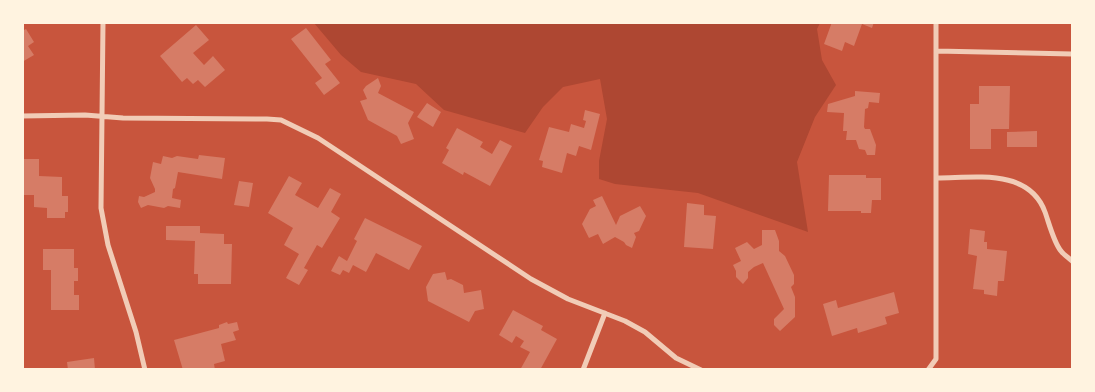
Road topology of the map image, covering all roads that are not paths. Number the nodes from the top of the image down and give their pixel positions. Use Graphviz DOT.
graph roads {
  1 [pos="103,22"];
  2 [pos="936,22"];
  3 [pos="936,51"];
  4 [pos="1072,54"];
  5 [pos="22,116"];
  6 [pos="102,117"];
  7 [pos="937,178"];
  8 [pos="1072,262"];
  9 [pos="605,313"];
  10 [pos="145,370"];
  11 [pos="583,370"];
  12 [pos="701,370"];
  13 [pos="928,370"];
  1 -- 6 [label="street"];
  2 -- 3 [label="street"];
  3 -- 4 [label="street"];
  3 -- 7 [label="street"];
  5 -- 6 [label="street"];
  6 -- 9 [label="street"];
  6 -- 10 [label="street"];
  7 -- 8 [label="street"];
  7 -- 13 [label="street"];
  9 -- 11 [label="street"];
  9 -- 12 [label="street"];
}
